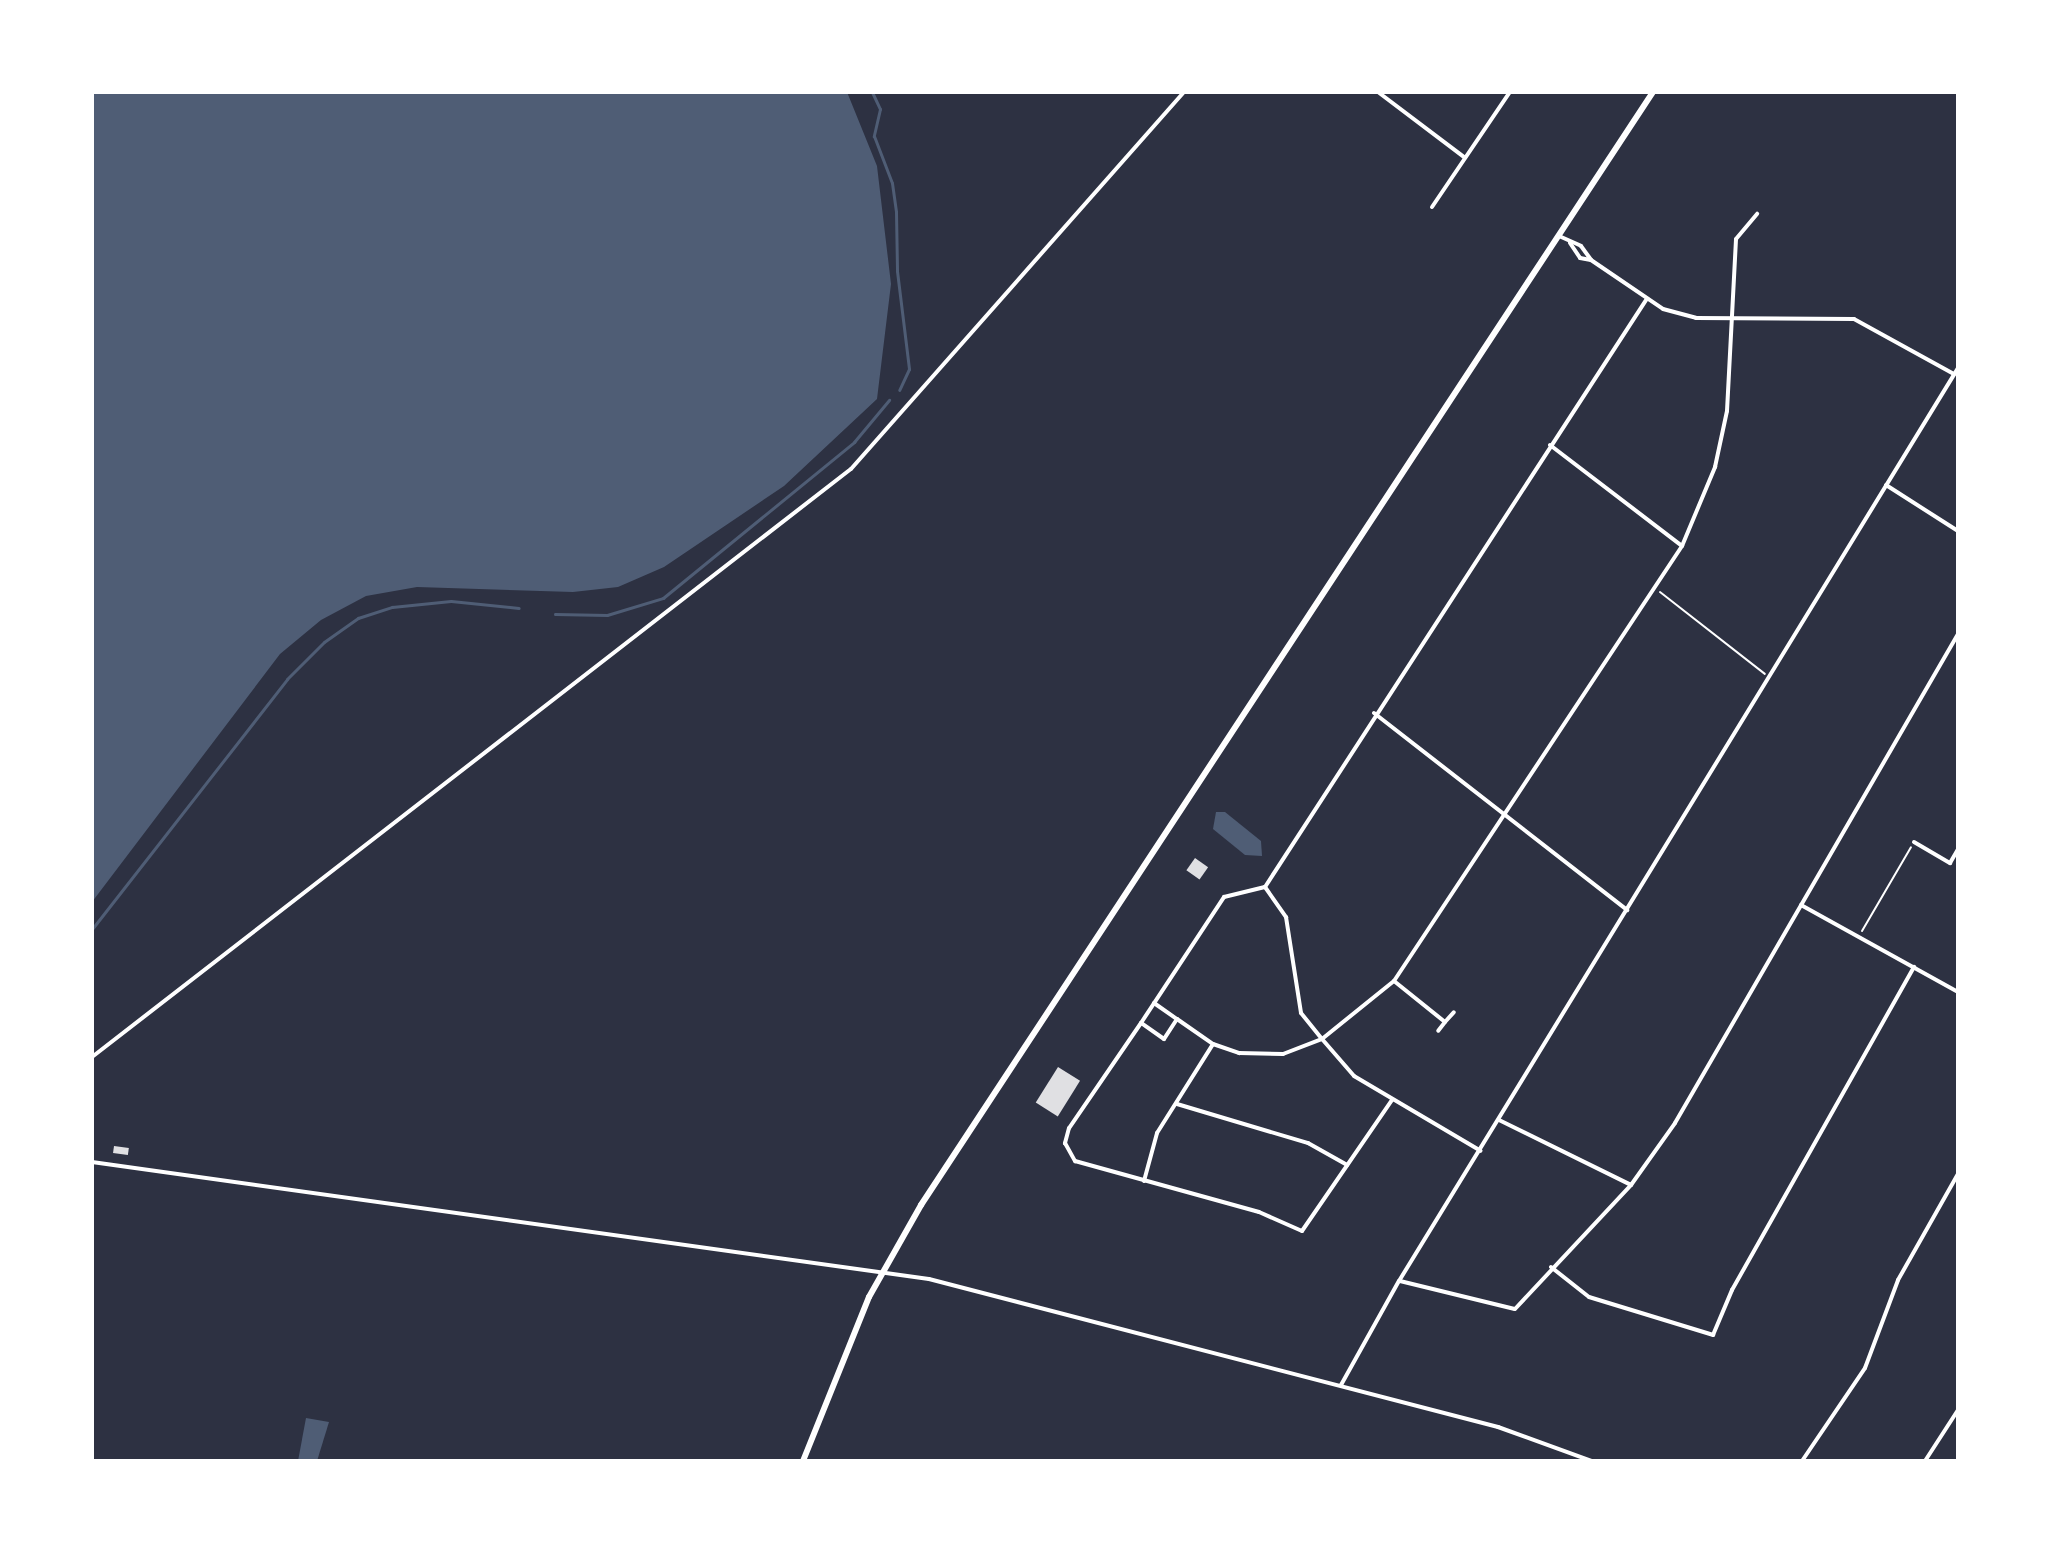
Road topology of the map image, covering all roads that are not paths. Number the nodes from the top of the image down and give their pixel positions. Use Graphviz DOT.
graph roads {
  1 [pos="1184,92"];
  2 [pos="1378,92"];
  3 [pos="1510,92"];
  4 [pos="1653,92"];
  5 [pos="1464,157"];
  6 [pos="1432,207"];
  7 [pos="1757,214"];
  8 [pos="1559,236"];
  9 [pos="1570,243"];
  10 [pos="1591,260"];
  11 [pos="1646,300"];
  12 [pos="1731,319"];
  13 [pos="1958,368"];
  14 [pos="1954,374"];
  15 [pos="1550,445"];
  16 [pos="1886,485"];
  17 [pos="1958,531"];
  18 [pos="1682,546"];
  19 [pos="1958,634"];
  20 [pos="1374,713"];
  21 [pos="1502,815"];
  22 [pos="1914,842"];
  23 [pos="1958,849"];
  24 [pos="1265,887"];
  25 [pos="1801,905"];
  26 [pos="1627,910"];
  27 [pos="1914,967"];
  28 [pos="1394,981"];
  29 [pos="1958,992"];
  30 [pos="1154,1003"];
  31 [pos="1454,1012"];
  32 [pos="1177,1019"];
  33 [pos="1445,1022"];
  34 [pos="1141,1023"];
  35 [pos="1438,1031"];
  36 [pos="1322,1039"];
  37 [pos="1213,1044"];
  38 [pos="92,1057"];
  39 [pos="1393,1099"];
  40 [pos="1177,1104"];
  41 [pos="1499,1120"];
  42 [pos="1481,1151"];
  43 [pos="92,1162"];
  44 [pos="1348,1165"];
  45 [pos="1958,1174"];
  46 [pos="1144,1181"];
  47 [pos="1631,1185"];
  48 [pos="1551,1267"];
  49 [pos="882,1271"];
  50 [pos="1399,1281"];
  51 [pos="1340,1385"];
  52 [pos="1958,1410"];
  53 [pos="803,1461"];
  54 [pos="1592,1461"];
  55 [pos="1802,1461"];
  56 [pos="1925,1461"];
  1 -- 38 [label="street"];
  2 -- 5 [label="street"];
  3 -- 5 [label="street"];
  4 -- 8 [label="main road"];
  5 -- 6 [label="street"];
  7 -- 12 [label="street"];
  8 -- 9 [label="street"];
  8 -- 49 [label="main road"];
  9 -- 10 [label="street"];
  9 -- 10 [label="street"];
  10 -- 11 [label="street"];
  11 -- 12 [label="street"];
  11 -- 15 [label="street"];
  12 -- 14 [label="street"];
  12 -- 18 [label="street"];
  13 -- 14 [label="street"];
  14 -- 16 [label="street"];
  15 -- 18 [label="street"];
  15 -- 20 [label="street"];
  16 -- 17 [label="street"];
  16 -- 26 [label="street"];
  18 -- 21 [label="street"];
  19 -- 25 [label="street"];
  20 -- 21 [label="street"];
  20 -- 24 [label="street"];
  21 -- 26 [label="street"];
  21 -- 28 [label="street"];
  22 -- 23 [label="street"];
  24 -- 30 [label="street"];
  24 -- 36 [label="street"];
  25 -- 27 [label="street"];
  25 -- 47 [label="street"];
  26 -- 41 [label="street"];
  27 -- 29 [label="street"];
  27 -- 48 [label="street"];
  28 -- 33 [label="street"];
  28 -- 36 [label="street"];
  30 -- 32 [label="street"];
  30 -- 34 [label="street"];
  31 -- 33 [label="street"];
  32 -- 34 [label="street"];
  32 -- 37 [label="street"];
  33 -- 35 [label="street"];
  34 -- 46 [label="street"];
  36 -- 37 [label="street"];
  36 -- 39 [label="street"];
  37 -- 40 [label="street"];
  39 -- 42 [label="street"];
  39 -- 44 [label="street"];
  40 -- 44 [label="street"];
  40 -- 46 [label="street"];
  41 -- 42 [label="street"];
  41 -- 47 [label="street"];
  42 -- 50 [label="street"];
  43 -- 49 [label="street"];
  44 -- 46 [label="street"];
  45 -- 55 [label="street"];
  47 -- 48 [label="street"];
  48 -- 50 [label="street"];
  49 -- 51 [label="street"];
  49 -- 53 [label="main road"];
  50 -- 51 [label="street"];
  51 -- 54 [label="street"];
  52 -- 56 [label="street"];
}
